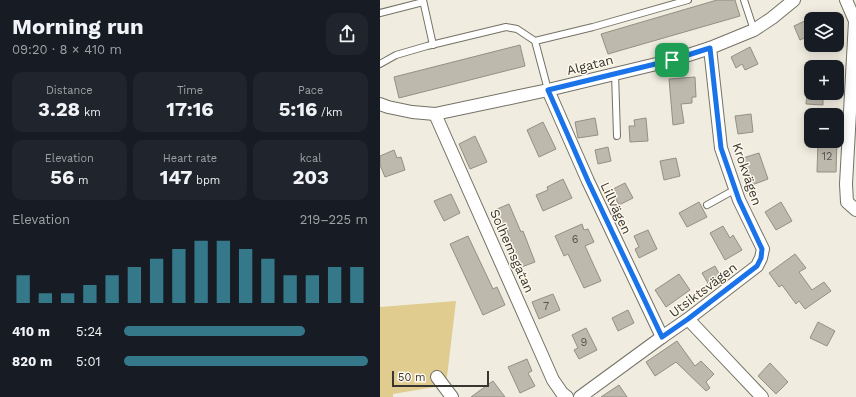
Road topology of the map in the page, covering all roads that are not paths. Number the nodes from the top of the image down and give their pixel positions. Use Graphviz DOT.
graph roads {
  1 [pos="688,0"];
  2 [pos="744,0"];
  3 [pos="794,0"];
  4 [pos="846,0"];
  5 [pos="423,1"];
  6 [pos="380,13"];
  7 [pos="754,30"];
  8 [pos="534,41"];
  9 [pos="433,45"];
  10 [pos="710,48"];
  11 [pos="380,64"];
  12 [pos="615,73"];
  13 [pos="548,90"];
  14 [pos="380,104"];
  15 [pos="435,114"];
  16 [pos="617,136"];
  17 [pos="736,189"];
  18 [pos="707,205"];
  19 [pos="856,210"];
  20 [pos="761,258"];
  21 [pos="688,319"];
  22 [pos="662,337"];
  23 [pos="437,377"];
  24 [pos="452,397"];
  25 [pos="567,397"];
  26 [pos="580,397"];
  27 [pos="762,397"];
  1 -- 8 [label="lane"];
  2 -- 7 [label="lane"];
  3 -- 7 [label="street, Algatan"];
  4 -- 19 [label="street"];
  5 -- 6 [label="lane"];
  5 -- 9 [label="lane"];
  7 -- 10 [label="street, Algatan"];
  8 -- 9 [label="lane"];
  8 -- 13 [label="lane"];
  9 -- 11 [label="lane"];
  10 -- 12 [label="street, Algatan"];
  10 -- 17 [label="street, Krokvägen"];
  12 -- 13 [label="street, Algatan"];
  12 -- 16 [label="lane"];
  13 -- 15 [label="street, Algatan"];
  13 -- 22 [label="street, Lillvägen"];
  14 -- 15 [label="street, Algatan"];
  15 -- 25 [label="street, Solhemsgatan"];
  17 -- 18 [label="lane"];
  17 -- 20 [label="street, Krokvägen"];
  20 -- 21 [label="street, Utsiktsvägen"];
  21 -- 22 [label="street, Utsiktsvägen"];
  21 -- 27 [label="street"];
  22 -- 26 [label="street, Utsiktsvägen"];
  23 -- 24 [label="street"];
}
